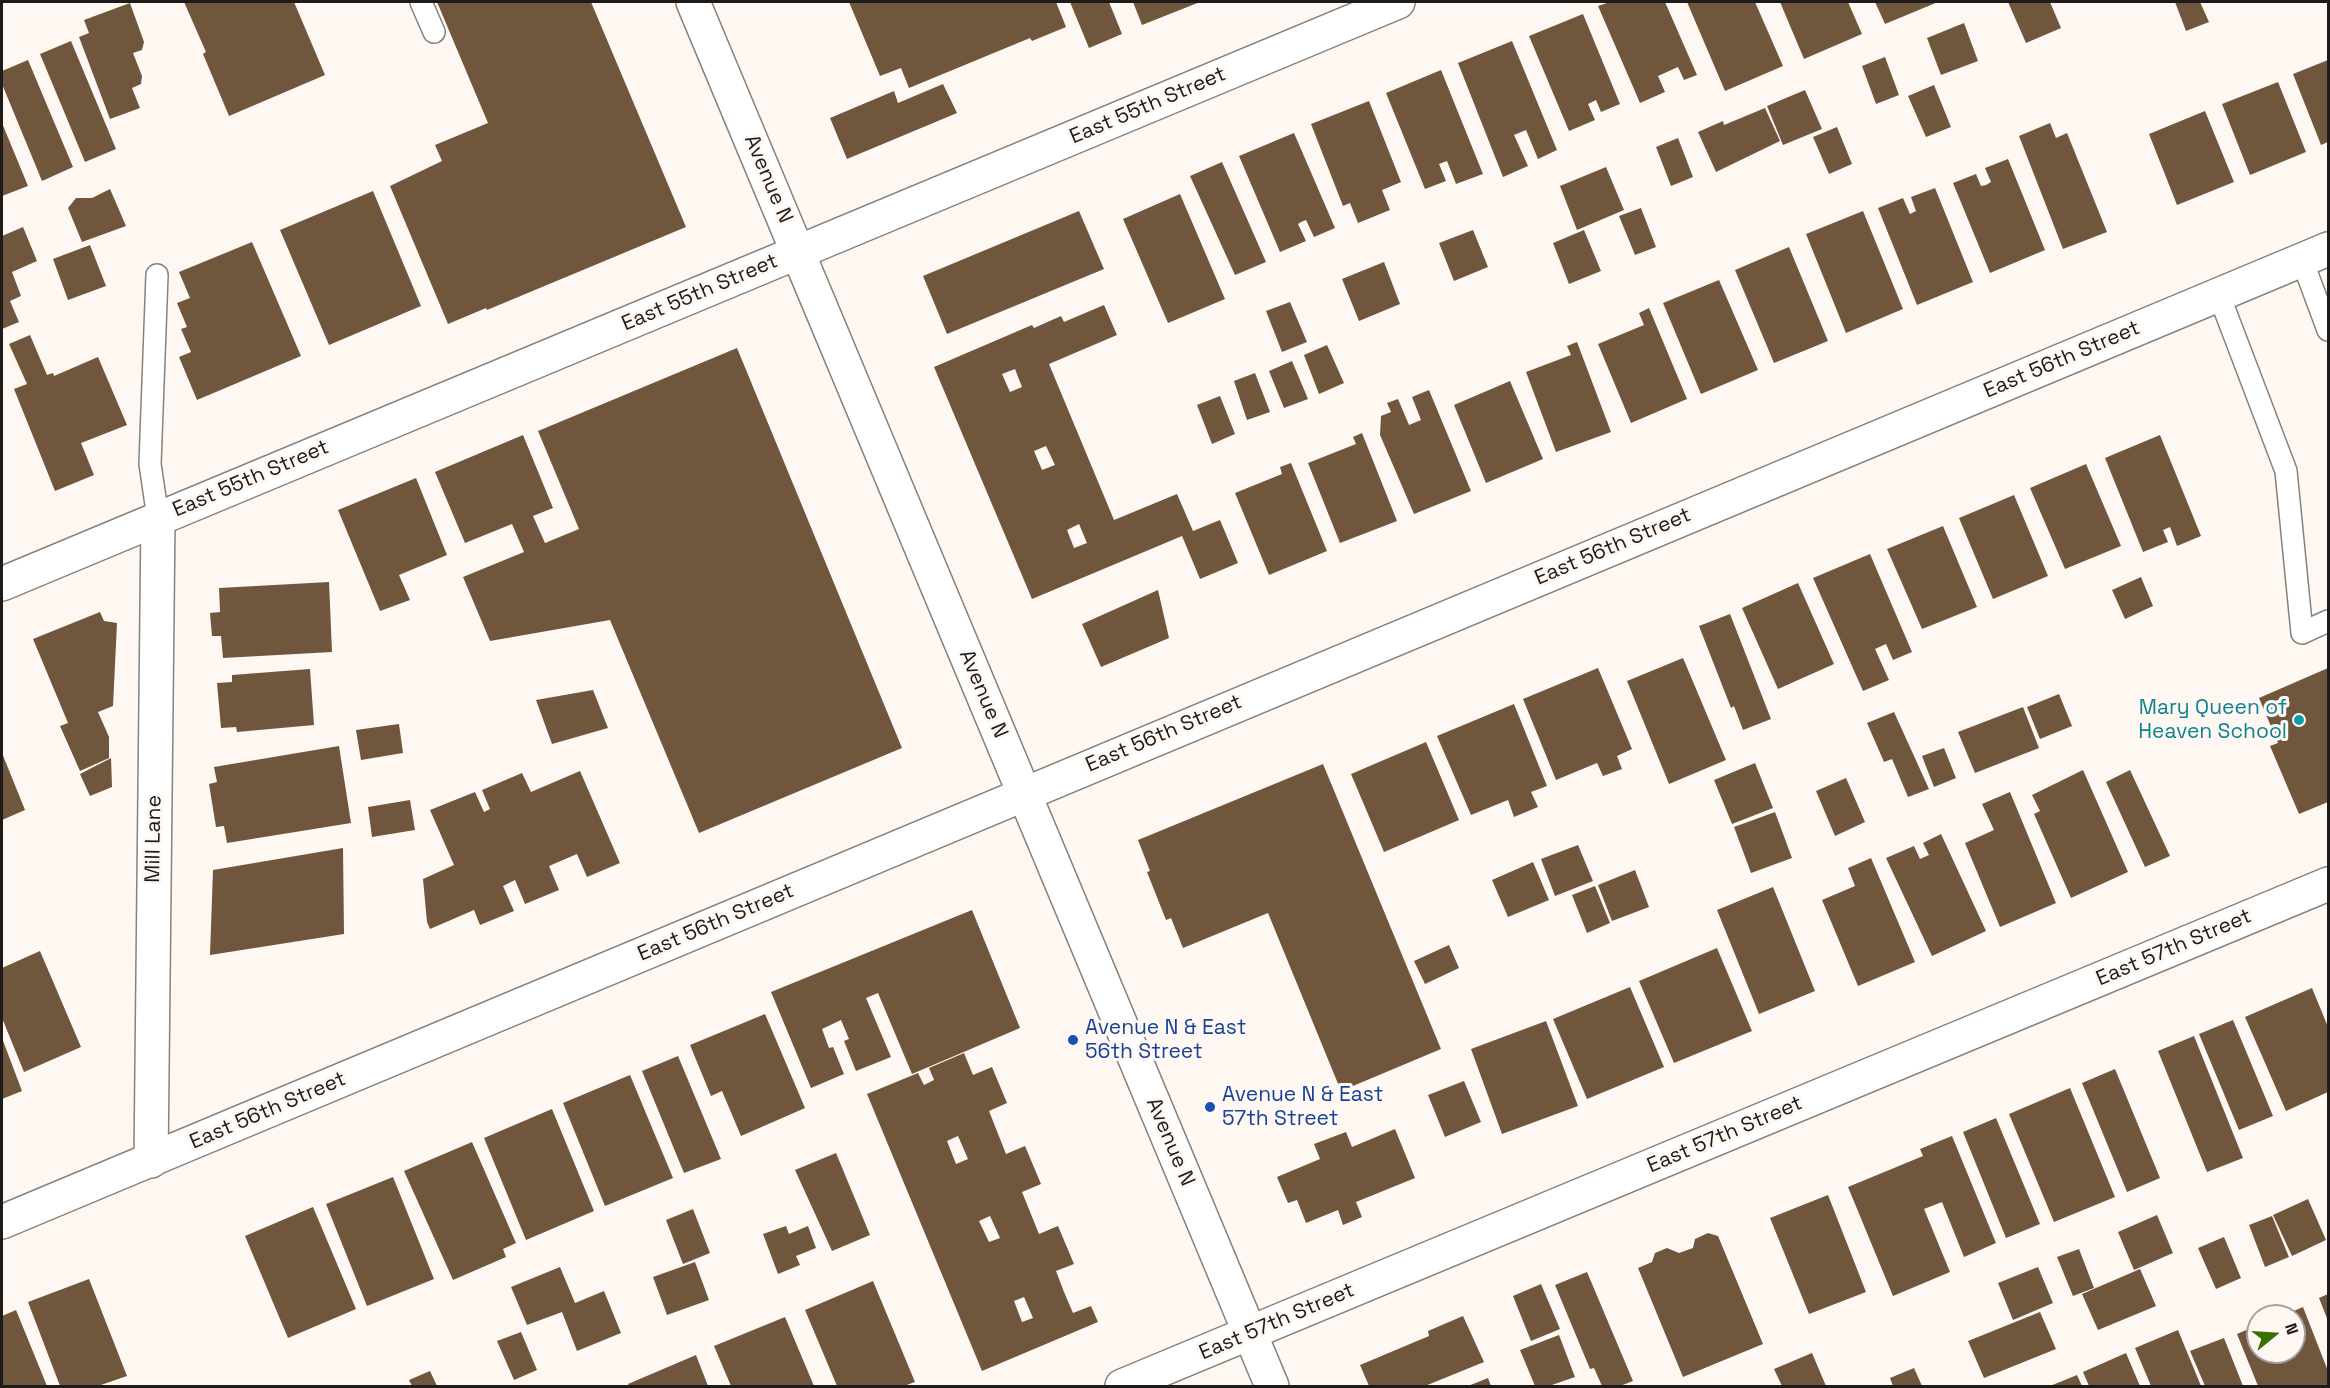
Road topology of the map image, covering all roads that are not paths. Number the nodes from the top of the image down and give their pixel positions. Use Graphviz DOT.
graph roads {
  1 [pos="421,2"];
  2 [pos="693,2"];
  3 [pos="1398,2"];
  4 [pos="434,32"];
  5 [pos="798,252"];
  6 [pos="2315,254"];
  7 [pos="157,275"];
  8 [pos="2219,295"];
  9 [pos="2328,330"];
  10 [pos="158,518"];
  11 [pos="2,584"];
  12 [pos="2328,621"];
  13 [pos="1023,793"];
  14 [pos="2328,884"];
  15 [pos="151,1161"];
  16 [pos="2,1222"];
  17 [pos="1250,1333"];
  18 [pos="1122,1386"];
  19 [pos="1272,1386"];
  1 -- 4 [label="lane"];
  2 -- 5 [label="street, Avenue N"];
  3 -- 5 [label="street, East 55th Street"];
  5 -- 10 [label="street, East 55th Street"];
  5 -- 13 [label="street, Avenue N"];
  6 -- 8 [label="street, East 56th Street"];
  6 -- 9 [label="lane"];
  7 -- 10 [label="lane"];
  8 -- 12 [label="lane"];
  8 -- 13 [label="street, East 56th Street"];
  10 -- 11 [label="street, East 55th Street"];
  10 -- 15 [label="street, Mill Lane"];
  13 -- 15 [label="street, East 56th Street"];
  13 -- 17 [label="street, Avenue N"];
  14 -- 17 [label="street, East 57th Street"];
  15 -- 16 [label="street, East 56th Street"];
  17 -- 18 [label="street, East 57th Street"];
  17 -- 19 [label="street, Avenue N"];
}
